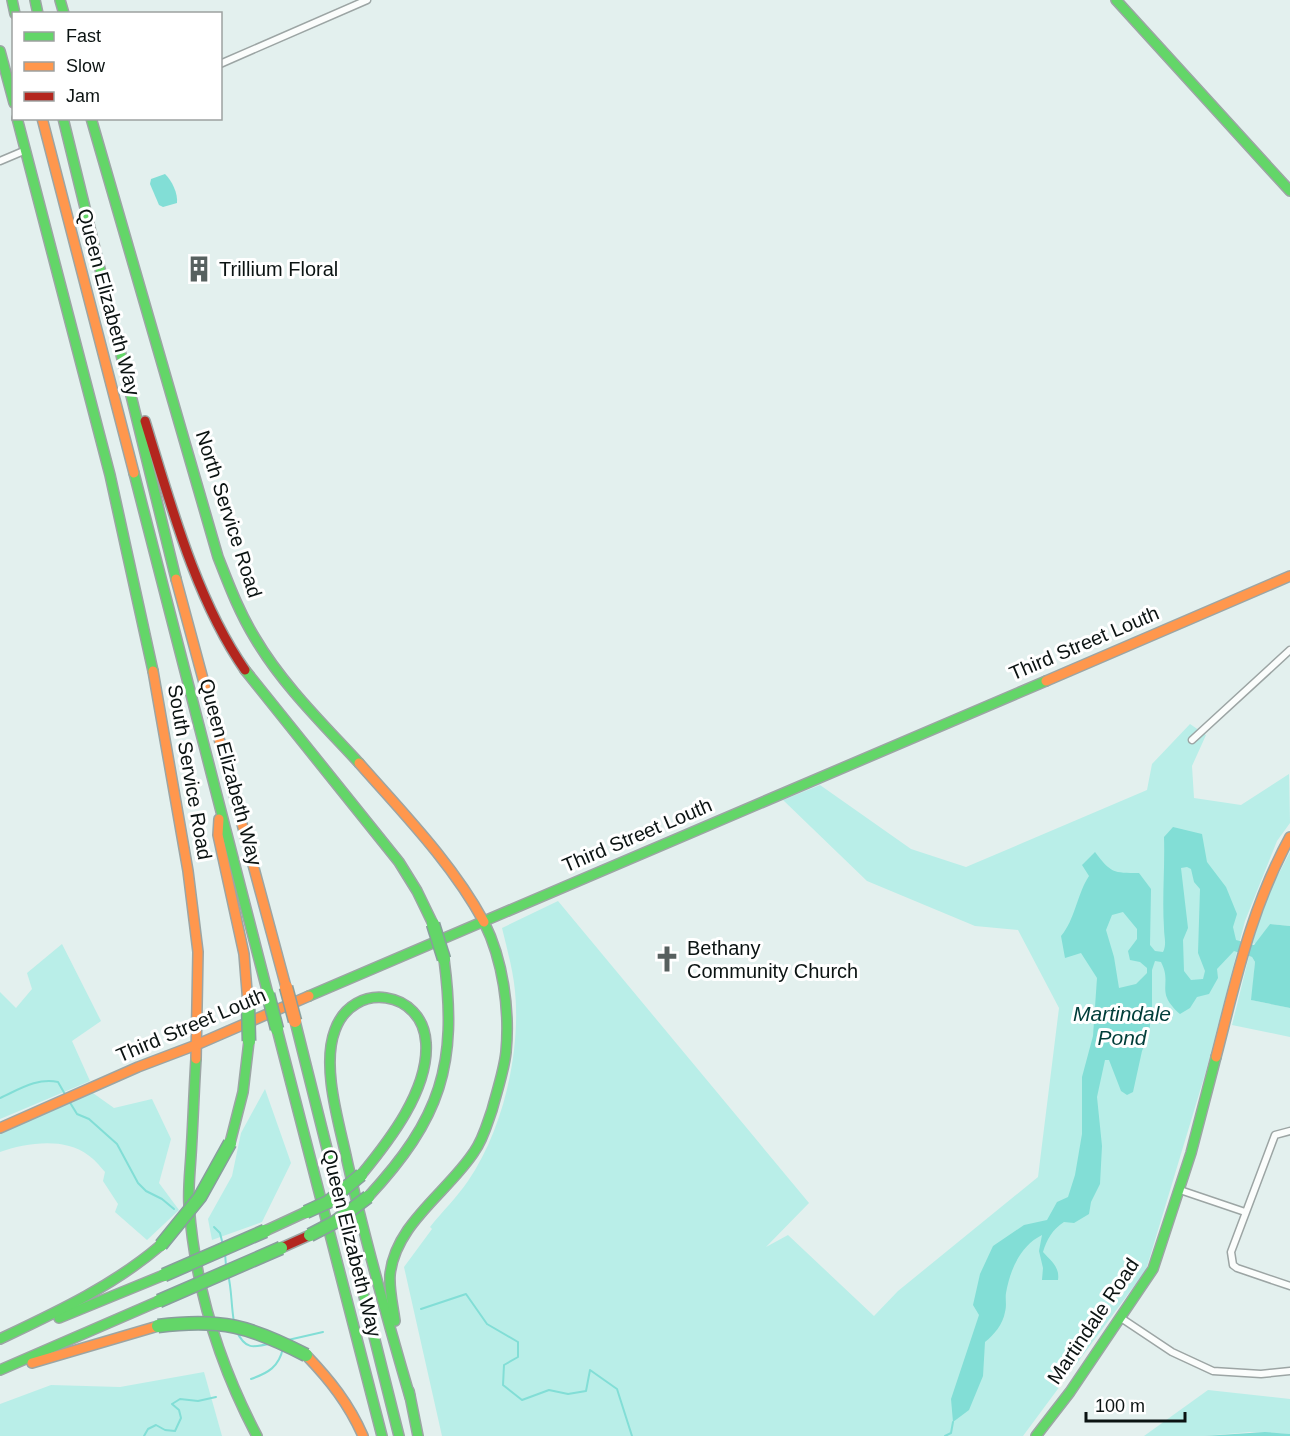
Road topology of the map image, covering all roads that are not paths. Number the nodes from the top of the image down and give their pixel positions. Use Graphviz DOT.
graph roads {
  1 [pos="367,0"];
  2 [pos="1116,0"];
  3 [pos="0,51"];
  4 [pos="222,63"];
  5 [pos="12,96"];
  6 [pos="18,120"];
  7 [pos="43,120"];
  8 [pos="63,120"];
  9 [pos="92,120"];
  10 [pos="26,150"];
  11 [pos="0,161"];
  12 [pos="1290,191"];
  13 [pos="111,312"];
  14 [pos="1290,576"];
  15 [pos="1290,650"];
  16 [pos="1192,740"];
  17 [pos="220,806"];
  18 [pos="1290,837"];
  19 [pos="484,922"];
  20 [pos="196,1045"];
  21 [pos="0,1128"];
  22 [pos="1290,1131"];
  23 [pos="1180,1190"];
  24 [pos="1245,1212"];
  25 [pos="1290,1286"];
  26 [pos="1121,1318"];
  27 [pos="0,1340"];
  28 [pos="0,1370"];
  29 [pos="1290,1371"];
  30 [pos="0,1374"];
  31 [pos="410,1397"];
  32 [pos="257,1436"];
  33 [pos="363,1436"];
  34 [pos="382,1436"];
  35 [pos="399,1436"];
  36 [pos="418,1436"];
  37 [pos="1036,1436"];
  1 -- 4 [label="street"];
  2 -- 12 [label="main road"];
  3 -- 5 [label="main road"];
  6 -- 10 [label="main road, South Service Road"];
  7 -- 17 [label="main road, Queen Elizabeth Way"];
  8 -- 13 [label="main road, Queen Elizabeth Way"];
  9 -- 19 [label="main road, North Service Road"];
  10 -- 11 [label="street"];
  10 -- 20 [label="main road, South Service Road"];
  13 -- 28 [label="main road, bridge"];
  13 -- 35 [label="main road, Queen Elizabeth Way, bridge"];
  14 -- 19 [label="main road, Third Street Louth"];
  15 -- 16 [label="street"];
  17 -- 27 [label="main road, bridge"];
  17 -- 34 [label="main road, Queen Elizabeth Way, bridge"];
  18 -- 23 [label="main road, Martindale Road"];
  19 -- 20 [label="main road, Third Street Louth"];
  19 -- 31 [label="main road, North Service Road"];
  20 -- 21 [label="main road, Third Street Louth"];
  20 -- 32 [label="main road, South Service Road"];
  22 -- 24 [label="street"];
  23 -- 24 [label="street"];
  23 -- 26 [label="main road, Martindale Road"];
  24 -- 25 [label="street"];
  26 -- 29 [label="street"];
  26 -- 37 [label="main road, Martindale Road"];
  27 -- 31 [label="main road, bridge"];
  30 -- 33 [label="main road, bridge"];
  31 -- 36 [label="main road"];
}
